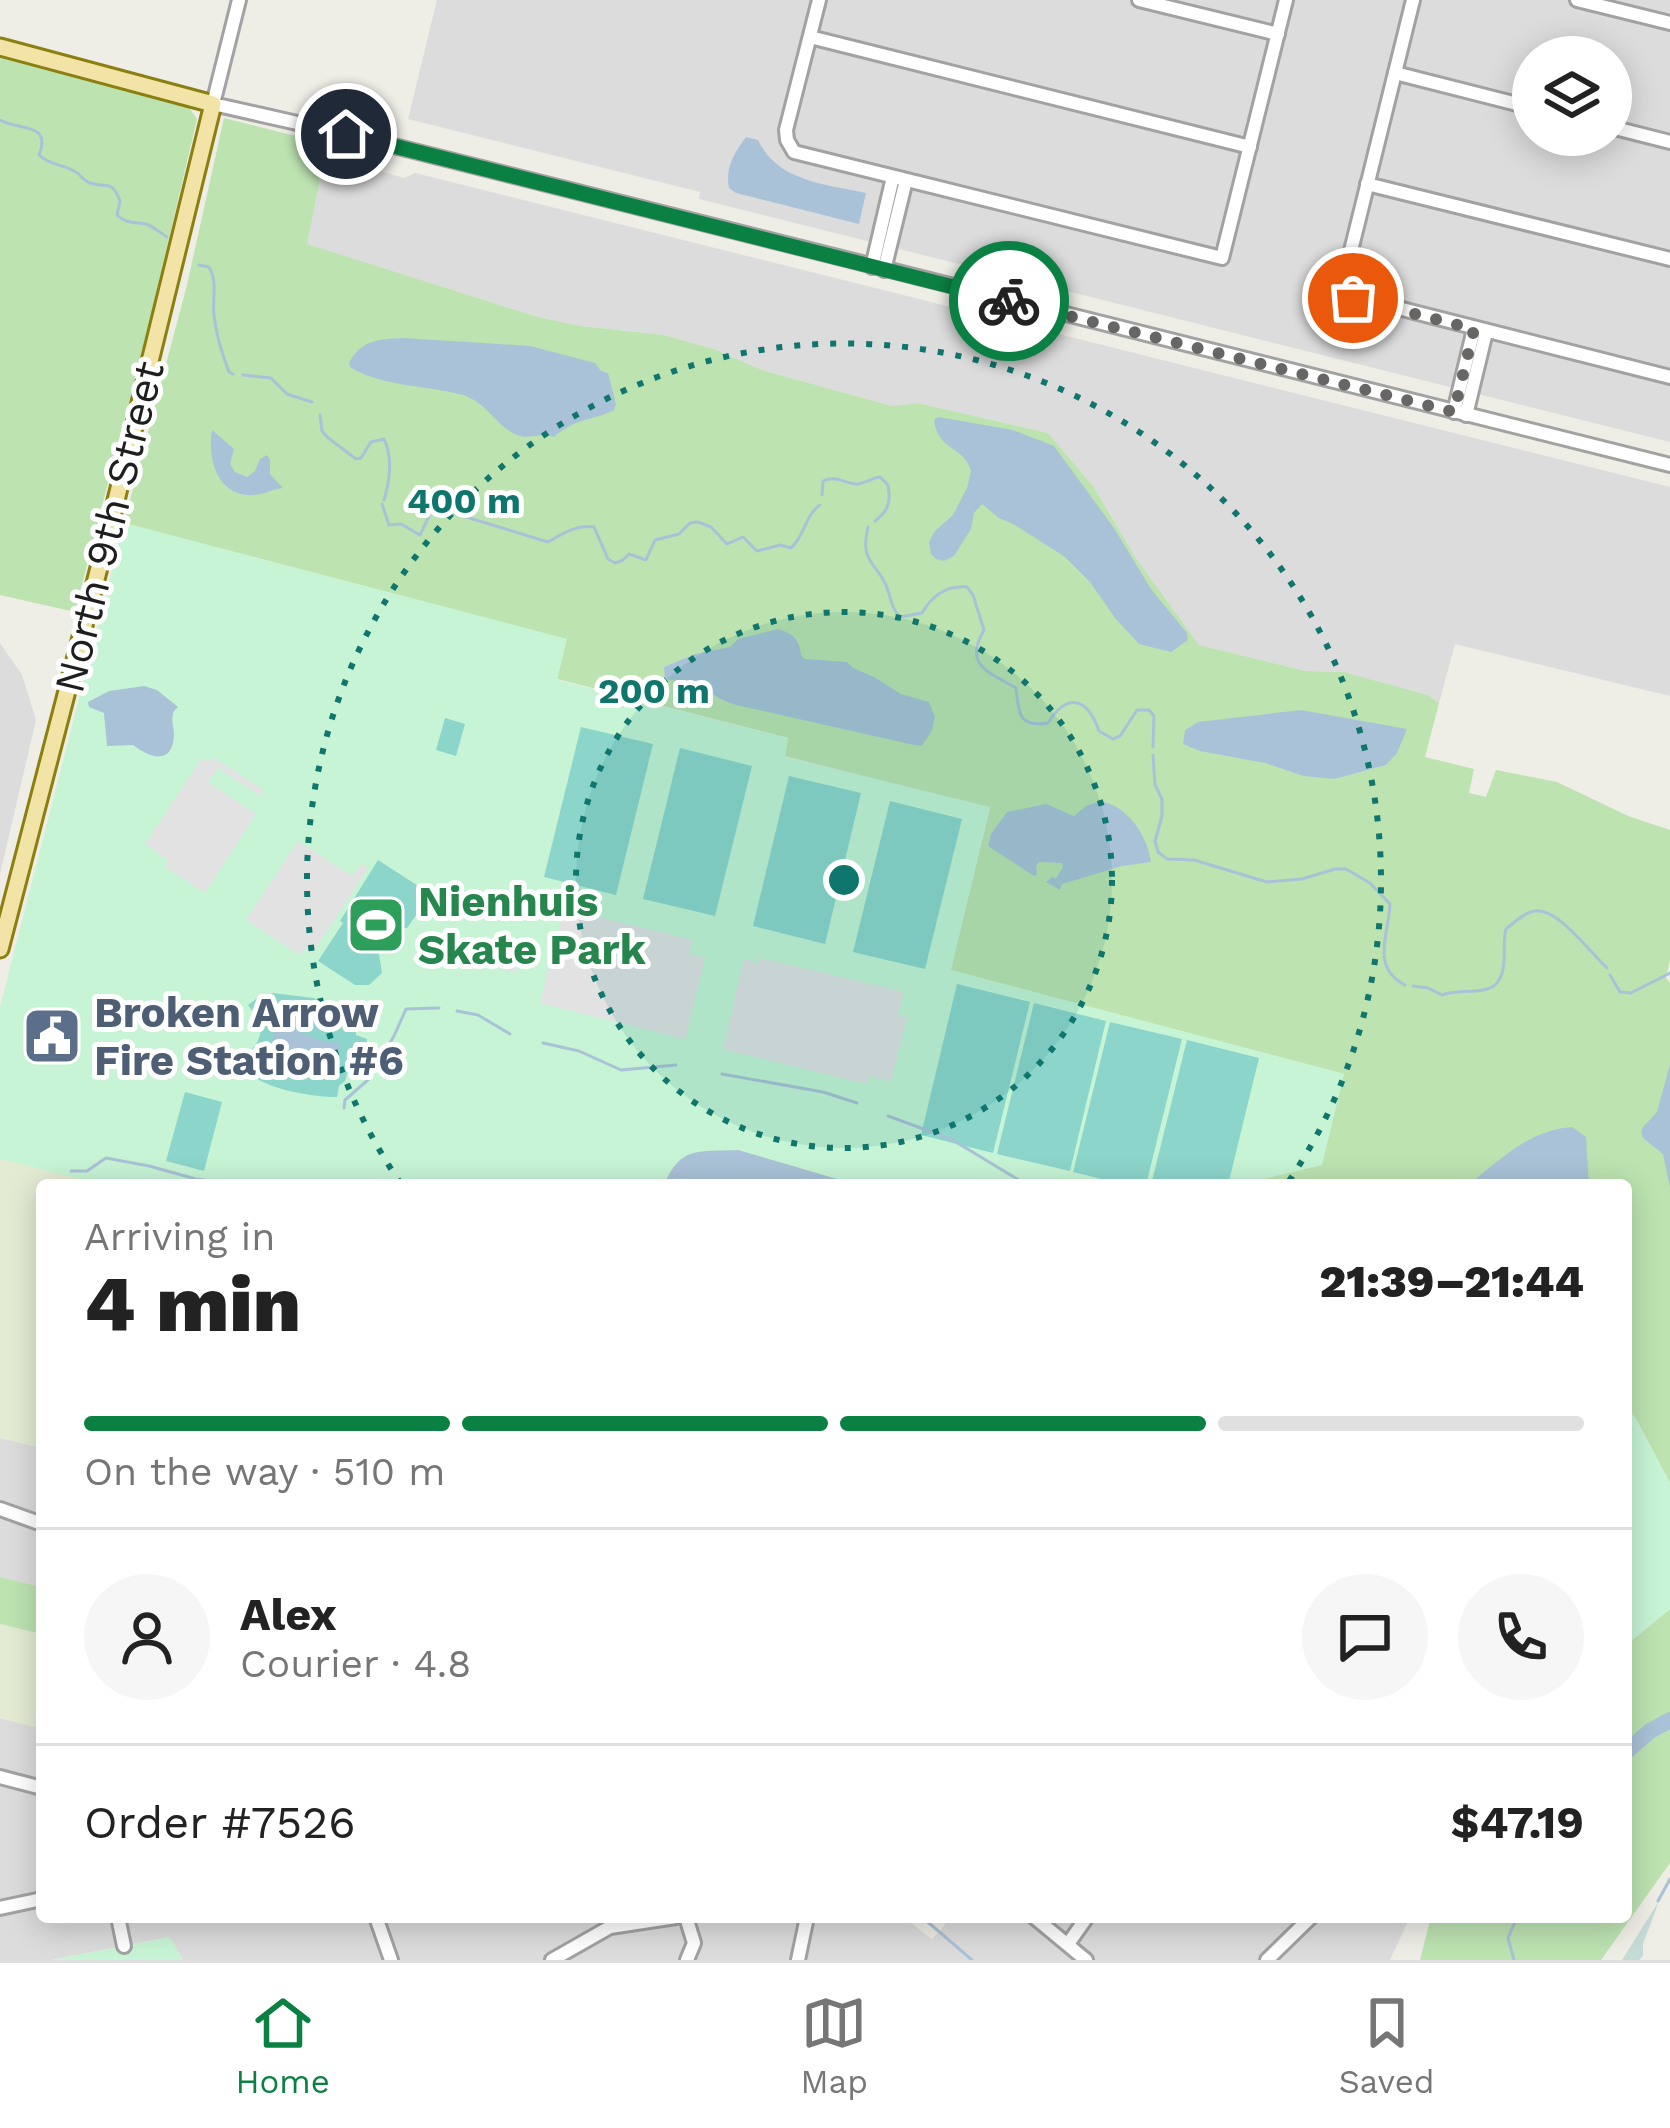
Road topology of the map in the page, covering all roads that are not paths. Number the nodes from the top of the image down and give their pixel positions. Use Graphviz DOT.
graph roads {
  1 [pos="239,0"];
  2 [pos="819,0"];
  3 [pos="1139,0"];
  4 [pos="1286,0"];
  5 [pos="1413,0"];
  6 [pos="1576,0"];
  7 [pos="1670,23"];
  8 [pos="1278,34"];
  9 [pos="810,38"];
  10 [pos="0,47"];
  11 [pos="1395,73"];
  12 [pos="1512,102"];
  13 [pos="213,104"];
  14 [pos="1632,132"];
  15 [pos="1670,142"];
  16 [pos="1250,147"];
  17 [pos="900,179"];
  18 [pos="1367,184"];
  19 [pos="1670,259"];
  20 [pos="878,268"];
  21 [pos="1480,330"];
  22 [pos="1670,377"];
  23 [pos="1460,413"];
  24 [pos="1670,465"];
  25 [pos="1,944"];
  26 [pos="0,1509"];
  27 [pos="36,1522"];
  28 [pos="0,1777"];
  29 [pos="36,1786"];
  30 [pos="36,1900"];
  31 [pos="0,1908"];
  32 [pos="119,1923"];
  33 [pos="378,1923"];
  34 [pos="636,1923"];
  35 [pos="688,1923"];
  36 [pos="806,1923"];
  37 [pos="1042,1923"];
  38 [pos="1083,1923"];
  39 [pos="1305,1923"];
  40 [pos="1068,1944"];
  41 [pos="124,1946"];
  42 [pos="391,1960"];
  43 [pos="552,1960"];
  44 [pos="687,1960"];
  45 [pos="798,1960"];
  46 [pos="1086,1960"];
  47 [pos="1267,1960"];
  1 -- 13 [label="street"];
  2 -- 9 [label="street"];
  3 -- 8 [label="street"];
  4 -- 8 [label="street"];
  5 -- 11 [label="street"];
  6 -- 7 [label="street"];
  8 -- 16 [label="street"];
  9 -- 16 [label="street"];
  9 -- 17 [label="street"];
  10 -- 13 [label="main road"];
  11 -- 12 [label="street"];
  11 -- 18 [label="street"];
  13 -- 20 [label="street"];
  13 -- 25 [label="main road, North 9th Street"];
  14 -- 15 [label="street"];
  16 -- 17 [label="street"];
  17 -- 20 [label="street"];
  18 -- 19 [label="street"];
  18 -- 21 [label="street"];
  20 -- 23 [label="street"];
  21 -- 22 [label="street"];
  21 -- 23 [label="street"];
  23 -- 24 [label="street"];
  26 -- 27 [label="street"];
  28 -- 29 [label="street"];
  30 -- 31 [label="street"];
  32 -- 41 [label="street"];
  33 -- 42 [label="street"];
  34 -- 43 [label="street"];
  35 -- 44 [label="street"];
  36 -- 45 [label="street"];
  37 -- 40 [label="street"];
  38 -- 40 [label="street"];
  39 -- 47 [label="street"];
  40 -- 46 [label="street"];
}
